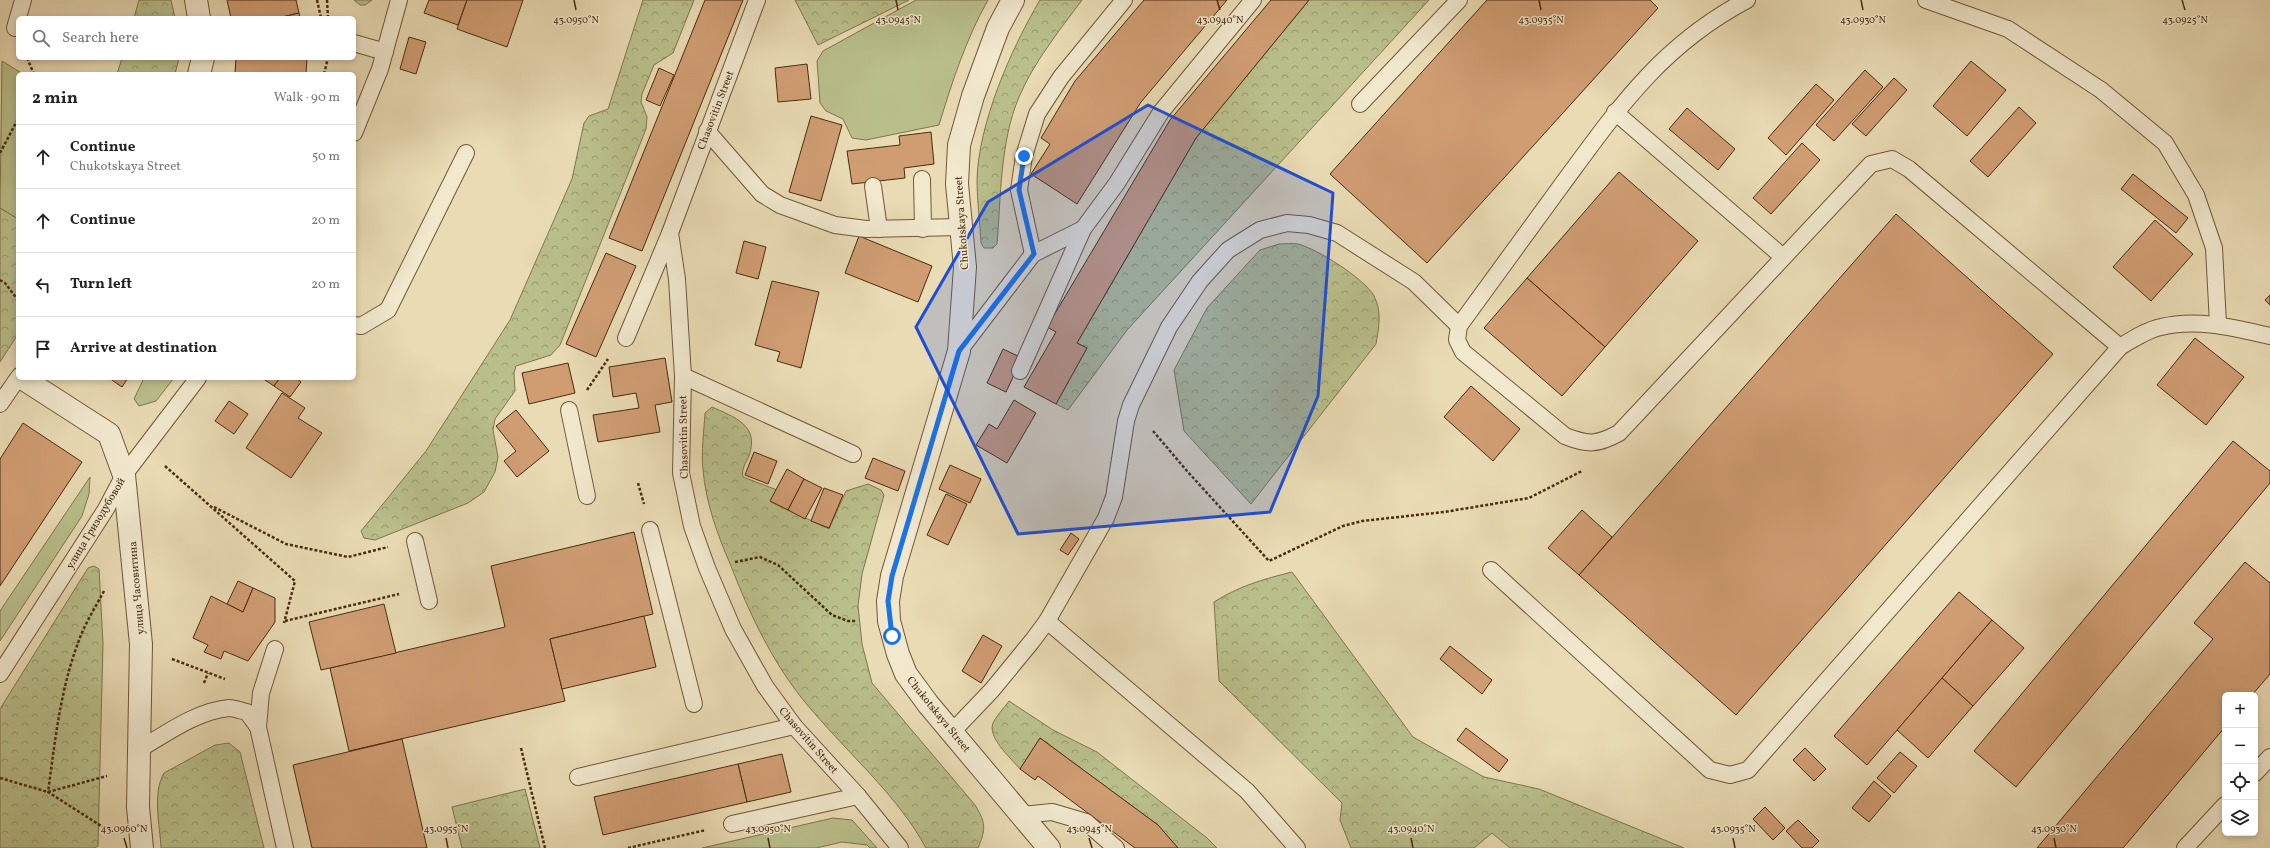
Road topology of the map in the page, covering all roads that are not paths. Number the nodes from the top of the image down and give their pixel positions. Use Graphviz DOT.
graph roads {
  1 [pos="23,0"];
  2 [pos="196,0"];
  3 [pos="399,0"];
  4 [pos="757,0"];
  5 [pos="1013,0"];
  6 [pos="1124,0"];
  7 [pos="1253,0"];
  8 [pos="1459,0"];
  9 [pos="1747,0"];
  10 [pos="1926,0"];
  11 [pos="18,16"];
  12 [pos="199,16"];
  13 [pos="16,24"];
  14 [pos="15,28"];
  15 [pos="356,44"];
  16 [pos="385,52"];
  17 [pos="202,60"];
  18 [pos="200,72"];
  19 [pos="1360,104"];
  20 [pos="1615,112"];
  21 [pos="356,128"];
  22 [pos="707,132"];
  23 [pos="466,153"];
  24 [pos="922,178"];
  25 [pos="873,186"];
  26 [pos="962,227"];
  27 [pos="879,229"];
  28 [pos="923,229"];
  29 [pos="1083,229"];
  30 [pos="670,233"];
  31 [pos="1034,254"];
  32 [pos="1783,257"];
  33 [pos="2218,324"];
  34 [pos="356,325"];
  35 [pos="1459,326"];
  36 [pos="2270,336"];
  37 [pos="626,338"];
  38 [pos="2120,347"];
  39 [pos="959,351"];
  40 [pos="1020,371"];
  41 [pos="683,376"];
  42 [pos="17,380"];
  43 [pos="25,380"];
  44 [pos="196,380"];
  45 [pos="0,404"];
  46 [pos="569,410"];
  47 [pos="853,454"];
  48 [pos="124,475"];
  49 [pos="587,496"];
  50 [pos="650,530"];
  51 [pos="415,541"];
  52 [pos="1491,570"];
  53 [pos="429,601"];
  54 [pos="1047,621"];
  55 [pos="275,649"];
  56 [pos="0,674"];
  57 [pos="694,704"];
  58 [pos="794,726"];
  59 [pos="258,727"];
  60 [pos="952,732"];
  61 [pos="138,750"];
  62 [pos="2270,757"];
  63 [pos="2258,770"];
  64 [pos="578,777"];
  65 [pos="858,796"];
  66 [pos="2222,809"];
  67 [pos="1022,815"];
  68 [pos="732,824"];
  69 [pos="142,848"];
  70 [pos="285,848"];
  71 [pos="900,848"];
  72 [pos="1049,848"];
  73 [pos="1116,848"];
  74 [pos="1297,848"];
  75 [pos="2185,848"];
  1 -- 11 [label="lane"];
  2 -- 12 [label="street"];
  3 -- 16 [label="lane"];
  4 -- 22 [label="lane, Chasovitin Street"];
  5 -- 26 [label="street, Chukotskaya Street"];
  6 -- 31 [label="lane"];
  7 -- 29 [label="lane"];
  8 -- 19 [label="lane"];
  9 -- 20 [label="lane"];
  10 -- 33 [label="lane"];
  13 -- 14 [label="lane"];
  15 -- 16 [label="lane"];
  16 -- 21 [label="lane"];
  17 -- 18 [label="street"];
  20 -- 32 [label="lane"];
  20 -- 35 [label="lane"];
  22 -- 27 [label="lane"];
  22 -- 30 [label="lane, Chasovitin Street"];
  23 -- 34 [label="lane"];
  24 -- 28 [label="lane"];
  25 -- 27 [label="lane"];
  26 -- 28 [label="lane"];
  26 -- 39 [label="street, Chukotskaya Street"];
  27 -- 28 [label="lane"];
  29 -- 31 [label="lane"];
  29 -- 40 [label="lane"];
  30 -- 37 [label="lane"];
  30 -- 41 [label="lane, Chasovitin Street"];
  31 -- 39 [label="lane"];
  32 -- 35 [label="lane"];
  32 -- 38 [label="lane"];
  33 -- 36 [label="lane"];
  33 -- 38 [label="lane"];
  35 -- 54 [label="lane"];
  38 -- 52 [label="lane"];
  39 -- 60 [label="street, Chukotskaya Street"];
  41 -- 47 [label="lane"];
  41 -- 58 [label="lane, Chasovitin Street"];
  42 -- 45 [label="lane"];
  43 -- 48 [label="street, улица Часовитина"];
  44 -- 48 [label="lane, улица Гризодубовой"];
  46 -- 49 [label="lane"];
  48 -- 56 [label="lane, улица Гризодубовой"];
  48 -- 61 [label="street, улица Часовитина"];
  50 -- 57 [label="lane"];
  51 -- 53 [label="lane"];
  54 -- 60 [label="lane"];
  54 -- 74 [label="lane"];
  55 -- 59 [label="lane"];
  58 -- 64 [label="lane"];
  58 -- 65 [label="lane, Chasovitin Street"];
  59 -- 61 [label="lane"];
  59 -- 70 [label="lane"];
  60 -- 67 [label="street, Chukotskaya Street"];
  61 -- 69 [label="street, улица Часовитина"];
  62 -- 63 [label="lane"];
  65 -- 68 [label="lane"];
  65 -- 71 [label="lane, Chasovitin Street"];
  66 -- 75 [label="lane"];
  67 -- 72 [label="street, Chukotskaya Street"];
  67 -- 73 [label="lane"];
}
